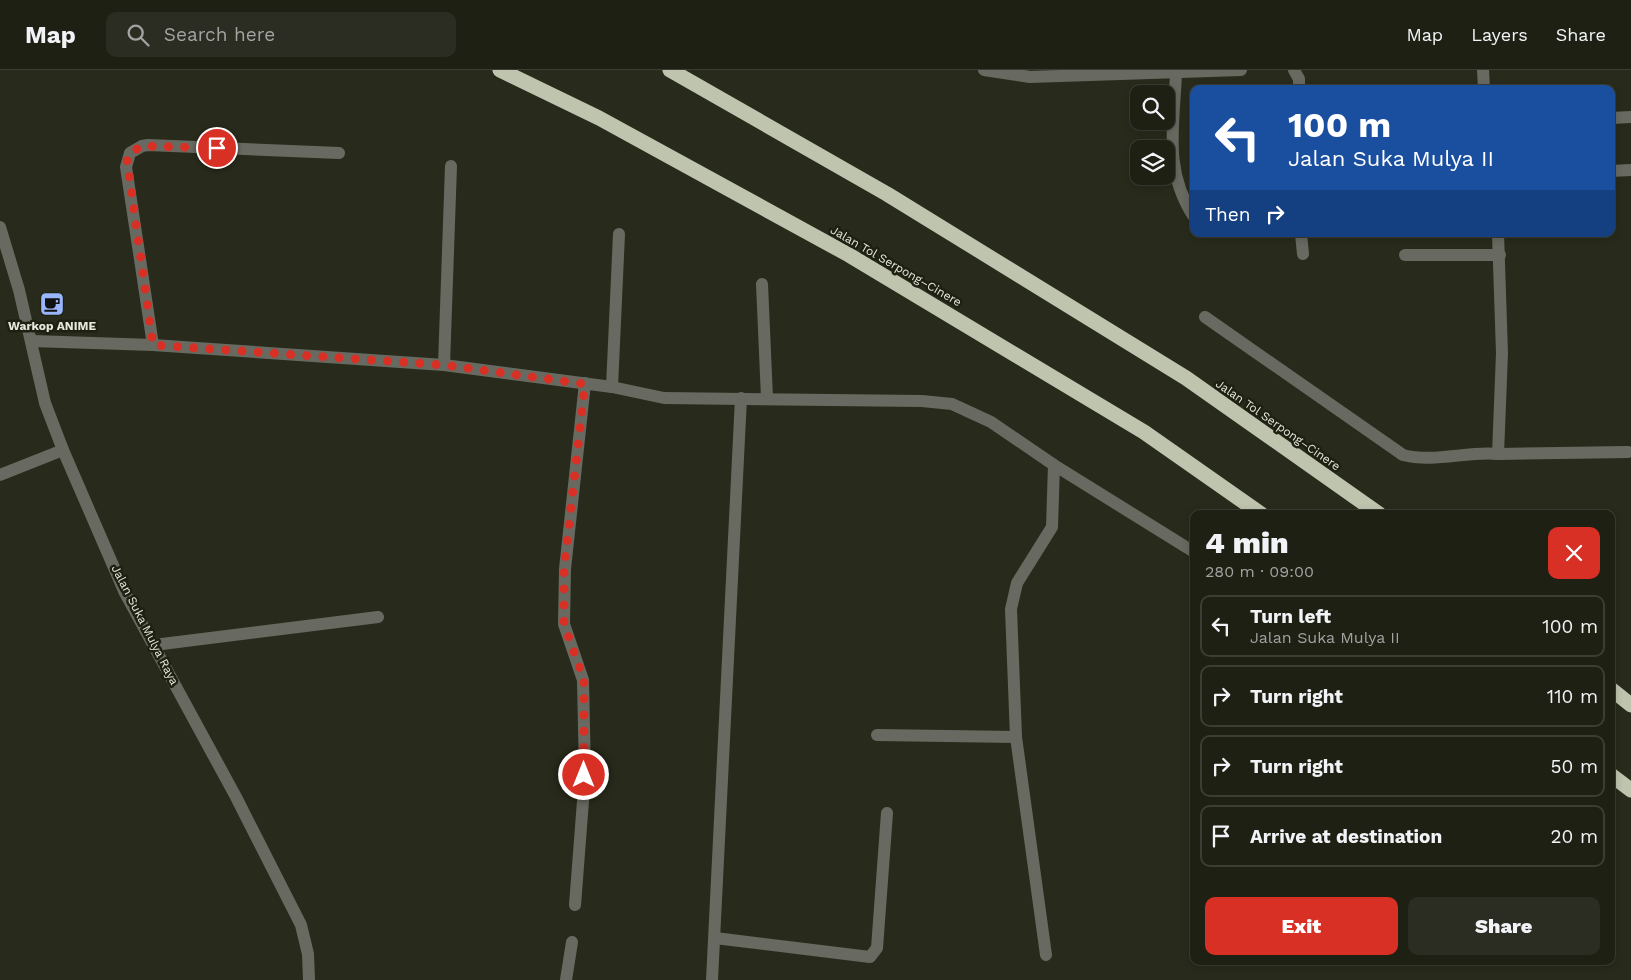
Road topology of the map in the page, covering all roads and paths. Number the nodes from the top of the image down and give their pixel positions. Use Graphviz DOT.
graph roads {
  1 [pos="500,70"];
  2 [pos="670,70"];
  3 [pos="984,70"];
  4 [pos="1241,70"];
  5 [pos="1294,70"];
  6 [pos="1483,70"];
  7 [pos="1176,73"];
  8 [pos="1299,85"];
  9 [pos="1484,85"];
  10 [pos="1631,117"];
  11 [pos="1615,118"];
  12 [pos="339,153"];
  13 [pos="451,166"];
  14 [pos="1631,170"];
  15 [pos="1615,171"];
  16 [pos="1190,212"];
  17 [pos="0,227"];
  18 [pos="619,234"];
  19 [pos="1301,237"];
  20 [pos="1498,237"];
  21 [pos="1303,254"];
  22 [pos="1405,255"];
  23 [pos="1500,255"];
  24 [pos="762,284"];
  25 [pos="1205,317"];
  26 [pos="32,341"];
  27 [pos="153,345"];
  28 [pos="444,365"];
  29 [pos="585,384"];
  30 [pos="612,387"];
  31 [pos="741,398"];
  32 [pos="766,398"];
  33 [pos="63,450"];
  34 [pos="1628,452"];
  35 [pos="1498,454"];
  36 [pos="1054,465"];
  37 [pos="0,475"];
  38 [pos="1255,510"];
  39 [pos="1373,510"];
  40 [pos="1190,550"];
  41 [pos="378,617"];
  42 [pos="154,645"];
  43 [pos="1615,692"];
  44 [pos="1631,705"];
  45 [pos="877,735"];
  46 [pos="1016,737"];
  47 [pos="1615,778"];
  48 [pos="1631,790"];
  49 [pos="886,813"];
  50 [pos="575,905"];
  51 [pos="715,938"];
  52 [pos="572,942"];
  53 [pos="1046,955"];
  54 [pos="309,980"];
  55 [pos="566,980"];
  56 [pos="712,980"];
  1 -- 38 [label="highway, Jalan Tol Serpong–Cinere"];
  2 -- 39 [label="highway, Jalan Tol Serpong–Cinere"];
  3 -- 7 [label="street"];
  4 -- 7 [label="street"];
  5 -- 8 [label="street"];
  6 -- 9 [label="street"];
  7 -- 16 [label="street"];
  10 -- 11 [label="street"];
  12 -- 27 [label="street"];
  13 -- 28 [label="street"];
  14 -- 15 [label="street"];
  17 -- 26 [label="street, Jalan Suka Mulya Raya"];
  18 -- 30 [label="street"];
  19 -- 21 [label="street"];
  20 -- 23 [label="street"];
  22 -- 23 [label="street"];
  23 -- 35 [label="street"];
  24 -- 32 [label="street"];
  25 -- 35 [label="street"];
  26 -- 27 [label="street"];
  26 -- 33 [label="street, Jalan Suka Mulya Raya"];
  27 -- 28 [label="street"];
  28 -- 29 [label="street"];
  29 -- 30 [label="street"];
  29 -- 50 [label="street"];
  30 -- 31 [label="street"];
  31 -- 32 [label="street"];
  31 -- 51 [label="street"];
  32 -- 36 [label="street"];
  33 -- 37 [label="street"];
  33 -- 42 [label="street, Jalan Suka Mulya Raya"];
  34 -- 35 [label="street"];
  36 -- 40 [label="street"];
  36 -- 46 [label="street"];
  41 -- 42 [label="street"];
  42 -- 54 [label="street, Jalan Suka Mulya Raya"];
  43 -- 44 [label="highway"];
  45 -- 46 [label="street"];
  46 -- 53 [label="street"];
  47 -- 48 [label="highway"];
  49 -- 51 [label="street"];
  51 -- 56 [label="street"];
  52 -- 55 [label="street"];
}
